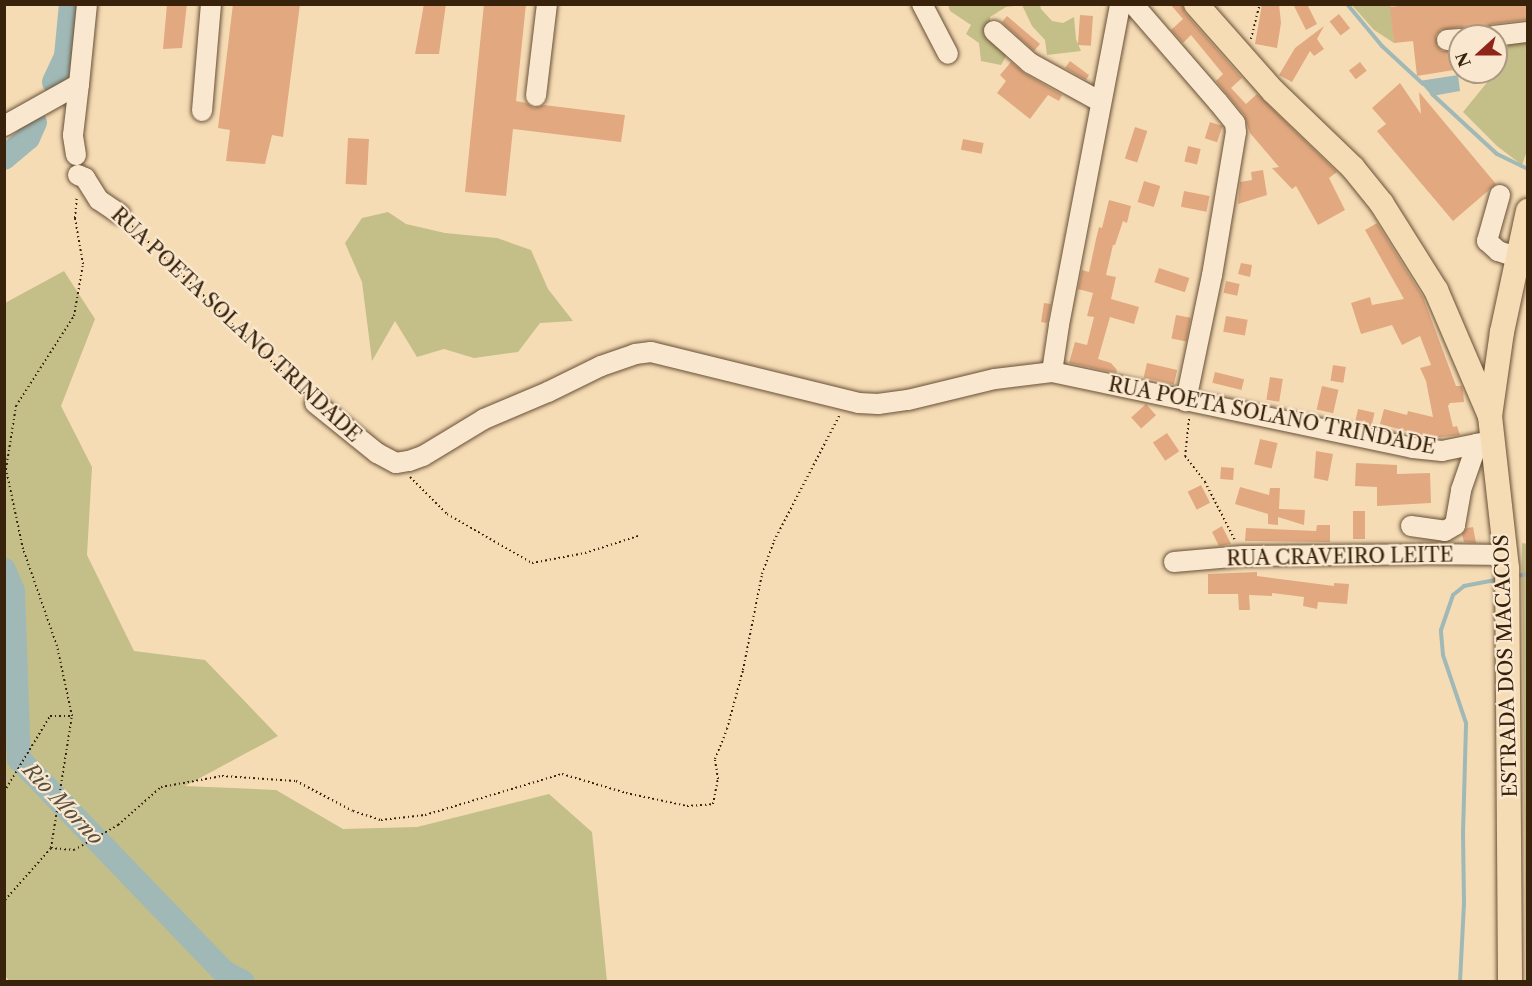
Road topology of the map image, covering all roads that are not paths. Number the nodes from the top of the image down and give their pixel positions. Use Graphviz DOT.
graph roads {
  1 [pos="87,4"];
  2 [pos="211,4"];
  3 [pos="547,4"];
  4 [pos="922,4"];
  5 [pos="1120,4"];
  6 [pos="1133,4"];
  7 [pos="1196,4"];
  8 [pos="994,31"];
  9 [pos="1527,32"];
  10 [pos="1508,34"];
  11 [pos="948,54"];
  12 [pos="79,84"];
  13 [pos="536,96"];
  14 [pos="1101,102"];
  15 [pos="202,111"];
  16 [pos="4,126"];
  17 [pos="76,155"];
  18 [pos="78,176"];
  19 [pos="1500,195"];
  20 [pos="1527,211"];
  21 [pos="120,214"];
  22 [pos="1516,257"];
  23 [pos="1052,372"];
  24 [pos="1188,402"];
  25 [pos="315,403"];
  26 [pos="1490,416"];
  27 [pos="1484,442"];
  28 [pos="1411,526"];
  29 [pos="1174,562"];
  30 [pos="1507,570"];
  31 [pos="1510,981"];
  1 -- 12 [label="street"];
  2 -- 15 [label="street"];
  3 -- 13 [label="street"];
  4 -- 11 [label="street"];
  5 -- 14 [label="street"];
  6 -- 24 [label="street"];
  7 -- 26 [label="main road"];
  8 -- 14 [label="street"];
  9 -- 10 [label="street"];
  12 -- 16 [label="street"];
  12 -- 17 [label="street"];
  14 -- 23 [label="street"];
  18 -- 21 [label="street, RUA POETA SOLANO TRINDADE"];
  19 -- 22 [label="street"];
  20 -- 22 [label="main road, ESTRADA DOS MACACOS"];
  22 -- 26 [label="main road, ESTRADA DOS MACACOS"];
  23 -- 24 [label="street, RUA POETA SOLANO TRINDADE"];
  23 -- 25 [label="street, RUA POETA SOLANO TRINDADE"];
  24 -- 27 [label="street, RUA POETA SOLANO TRINDADE"];
  26 -- 27 [label="main road, ESTRADA DOS MACACOS"];
  27 -- 28 [label="street"];
  27 -- 30 [label="main road, ESTRADA DOS MACACOS"];
  29 -- 30 [label="street, RUA CRAVEIRO LEITE"];
  30 -- 31 [label="main road, ESTRADA DOS MACACOS"];
}
